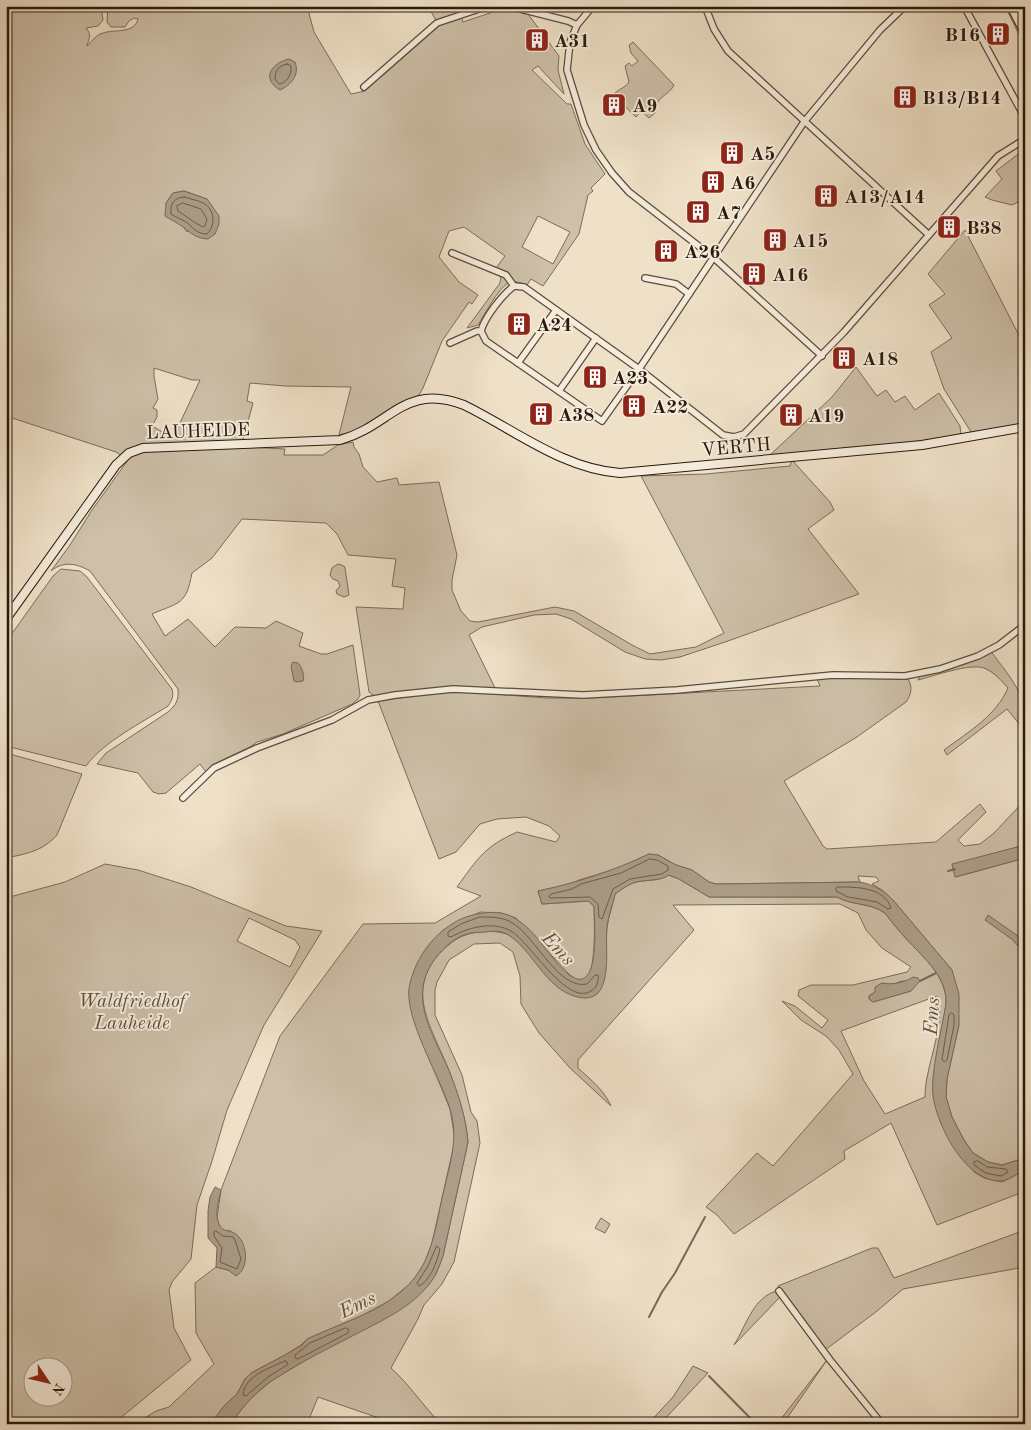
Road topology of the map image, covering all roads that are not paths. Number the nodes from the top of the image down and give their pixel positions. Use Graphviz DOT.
graph roads {
  1 [pos="488,6"];
  2 [pos="509,6"];
  3 [pos="593,6"];
  4 [pos="706,6"];
  5 [pos="904,6"];
  6 [pos="964,6"];
  7 [pos="1011,6"];
  8 [pos="521,8"];
  9 [pos="577,25"];
  10 [pos="1025,33"];
  11 [pos="364,87"];
  12 [pos="1025,118"];
  13 [pos="804,122"];
  14 [pos="1025,139"];
  15 [pos="929,235"];
  16 [pos="452,253"];
  17 [pos="714,258"];
  18 [pos="645,278"];
  19 [pos="514,286"];
  20 [pos="689,294"];
  21 [pos="556,310"];
  22 [pos="481,331"];
  23 [pos="596,338"];
  24 [pos="450,343"];
  25 [pos="822,356"];
  26 [pos="518,363"];
  27 [pos="639,368"];
  28 [pos="559,391"];
  29 [pos="464,405"];
  30 [pos="1025,427"];
  31 [pos="6,619"];
  32 [pos="1025,625"];
  33 [pos="183,798"];
  34 [pos="779,1291"];
  35 [pos="882,1424"];
  1 -- 11 [label="street"];
  2 -- 8 [label="street"];
  3 -- 9 [label="street"];
  4 -- 13 [label="street"];
  5 -- 13 [label="street"];
  6 -- 12 [label="street"];
  7 -- 10 [label="street"];
  8 -- 9 [label="street"];
  9 -- 17 [label="street"];
  13 -- 15 [label="street"];
  13 -- 17 [label="street"];
  14 -- 15 [label="street"];
  15 -- 25 [label="street"];
  16 -- 19 [label="street"];
  17 -- 20 [label="street"];
  17 -- 25 [label="street"];
  18 -- 20 [label="street"];
  19 -- 21 [label="street"];
  19 -- 22 [label="street"];
  20 -- 27 [label="street"];
  21 -- 23 [label="street"];
  21 -- 26 [label="street"];
  22 -- 24 [label="street"];
  22 -- 26 [label="street"];
  23 -- 27 [label="street"];
  23 -- 28 [label="street"];
  25 -- 27 [label="street"];
  26 -- 28 [label="street"];
  27 -- 28 [label="street"];
  29 -- 30 [label="street, VERTH"];
  29 -- 31 [label="street, LAUHEIDE"];
  32 -- 33 [label="street"];
  34 -- 35 [label="street"];
}
